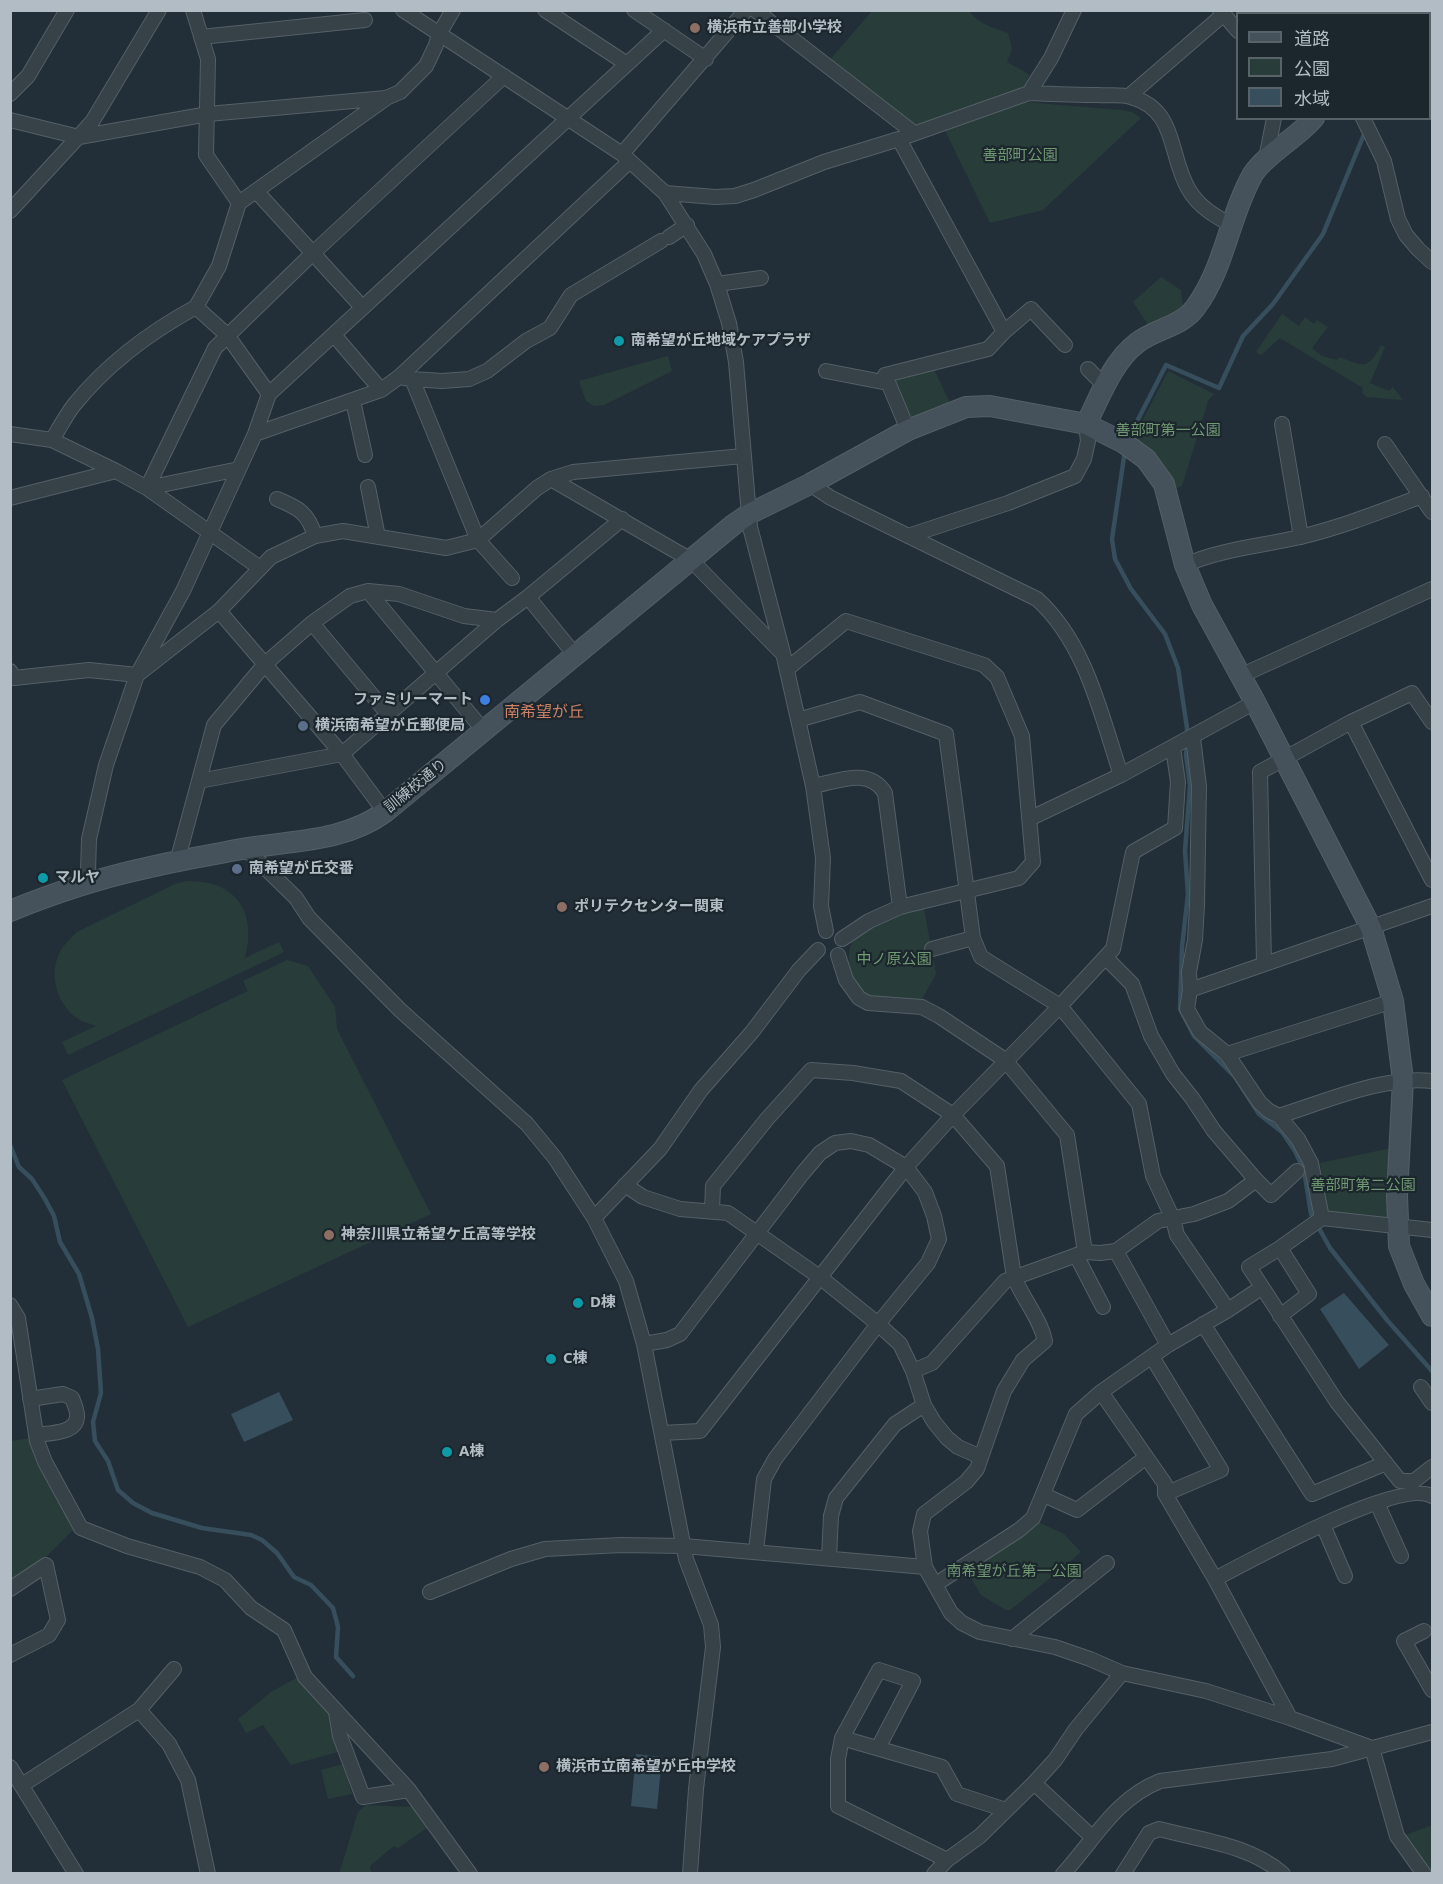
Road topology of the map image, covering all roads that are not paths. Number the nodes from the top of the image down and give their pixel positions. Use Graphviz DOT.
graph roads {
  1 [pos="67,10"];
  2 [pos="159,10"];
  3 [pos="193,10"];
  4 [pos="403,10"];
  5 [pos="453,10"];
  6 [pos="545,10"];
  7 [pos="634,10"];
  8 [pos="746,10"];
  9 [pos="755,10"];
  10 [pos="1074,10"];
  11 [pos="1222,12"];
  12 [pos="365,20"];
  13 [pos="1236,29"];
  14 [pos="664,30"];
  15 [pos="439,34"];
  16 [pos="201,37"];
  17 [pos="706,59"];
  18 [pos="627,64"];
  19 [pos="504,76"];
  20 [pos="1029,93"];
  21 [pos="10,94"];
  22 [pos="1129,96"];
  23 [pos="386,98"];
  24 [pos="208,114"];
  25 [pos="10,120"];
  26 [pos="568,120"];
  27 [pos="1274,120"];
  28 [pos="1312,120"];
  29 [pos="1364,120"];
  30 [pos="914,133"];
  31 [pos="79,137"];
  32 [pos="899,139"];
  33 [pos="626,158"];
  34 [pos="1266,159"];
  35 [pos="257,192"];
  36 [pos="665,193"];
  37 [pos="239,203"];
  38 [pos="10,211"];
  39 [pos="687,225"];
  40 [pos="1232,225"];
  41 [pos="313,253"];
  42 [pos="1432,262"];
  43 [pos="761,278"];
  44 [pos="717,284"];
  45 [pos="196,307"];
  46 [pos="362,308"];
  47 [pos="1004,332"];
  48 [pos="227,335"];
  49 [pos="334,335"];
  50 [pos="1065,345"];
  51 [pos="1088,369"];
  52 [pos="826,370"];
  53 [pos="405,378"];
  54 [pos="888,383"];
  55 [pos="1105,386"];
  56 [pos="381,390"];
  57 [pos="268,394"];
  58 [pos="353,401"];
  59 [pos="1086,424"];
  60 [pos="1282,424"];
  61 [pos="908,430"];
  62 [pos="10,434"];
  63 [pos="255,434"];
  64 [pos="52,440"];
  65 [pos="1385,444"];
  66 [pos="366,454"];
  67 [pos="743,456"];
  68 [pos="238,469"];
  69 [pos="116,471"];
  70 [pos="551,479"];
  71 [pos="810,484"];
  72 [pos="368,487"];
  73 [pos="147,488"];
  74 [pos="1422,496"];
  75 [pos="10,498"];
  76 [pos="277,499"];
  77 [pos="1432,512"];
  78 [pos="749,514"];
  79 [pos="622,519"];
  80 [pos="209,530"];
  81 [pos="908,536"];
  82 [pos="315,537"];
  83 [pos="378,537"];
  84 [pos="1301,537"];
  85 [pos="478,540"];
  86 [pos="691,560"];
  87 [pos="1185,566"];
  88 [pos="260,568"];
  89 [pos="512,578"];
  90 [pos="1432,589"];
  91 [pos="368,591"];
  92 [pos="528,597"];
  93 [pos="219,610"];
  94 [pos="497,620"];
  95 [pos="312,624"];
  96 [pos="783,653"];
  97 [pos="575,655"];
  98 [pos="265,664"];
  99 [pos="787,669"];
  100 [pos="10,671"];
  101 [pos="435,672"];
  102 [pos="137,675"];
  103 [pos="1240,676"];
  104 [pos="1255,702"];
  105 [pos="387,713"];
  106 [pos="798,720"];
  107 [pos="1351,722"];
  108 [pos="1432,722"];
  109 [pos="484,730"];
  110 [pos="1193,738"];
  111 [pos="1173,748"];
  112 [pos="342,754"];
  113 [pos="1283,758"];
  114 [pos="1121,775"];
  115 [pos="200,781"];
  116 [pos="813,786"];
  117 [pos="385,812"];
  118 [pos="1031,818"];
  119 [pos="246,849"];
  120 [pos="177,862"];
  121 [pos="1432,880"];
  122 [pos="91,883"];
  123 [pos="966,892"];
  124 [pos="1432,906"];
  125 [pos="900,907"];
  126 [pos="10,911"];
  127 [pos="1371,928"];
  128 [pos="826,931"];
  129 [pos="973,938"];
  130 [pos="842,939"];
  131 [pos="932,949"];
  132 [pos="818,950"];
  133 [pos="838,955"];
  134 [pos="1106,958"];
  135 [pos="1264,964"];
  136 [pos="1190,990"];
  137 [pos="1393,1001"];
  138 [pos="1060,1006"];
  139 [pos="1227,1054"];
  140 [pos="1005,1060"];
  141 [pos="1403,1080"];
  142 [pos="1432,1081"];
  143 [pos="953,1115"];
  144 [pos="1279,1116"];
  145 [pos="906,1167"];
  146 [pos="1297,1171"];
  147 [pos="1256,1180"];
  148 [pos="625,1185"];
  149 [pos="712,1210"];
  150 [pos="594,1218"];
  151 [pos="1322,1218"];
  152 [pos="1173,1219"];
  153 [pos="1398,1226"];
  154 [pos="1432,1230"];
  155 [pos="758,1232"];
  156 [pos="1280,1248"];
  157 [pos="1116,1251"];
  158 [pos="1081,1254"];
  159 [pos="1014,1277"];
  160 [pos="821,1278"];
  161 [pos="1261,1288"];
  162 [pos="10,1305"];
  163 [pos="1103,1307"];
  164 [pos="1228,1310"];
  165 [pos="1280,1316"];
  166 [pos="1432,1316"];
  167 [pos="17,1318"];
  168 [pos="878,1324"];
  169 [pos="1203,1324"];
  170 [pos="644,1344"];
  171 [pos="1168,1345"];
  172 [pos="1152,1357"];
  173 [pos="913,1371"];
  174 [pos="1421,1387"];
  175 [pos="1101,1392"];
  176 [pos="30,1400"];
  177 [pos="1432,1403"];
  178 [pos="924,1405"];
  179 [pos="662,1432"];
  180 [pos="36,1435"];
  181 [pos="981,1457"];
  182 [pos="1145,1458"];
  183 [pos="1386,1463"];
  184 [pos="1432,1467"];
  185 [pos="1165,1494"];
  186 [pos="1044,1496"];
  187 [pos="1432,1496"];
  188 [pos="1377,1503"];
  189 [pos="1323,1525"];
  190 [pos="684,1546"];
  191 [pos="756,1551"];
  192 [pos="1401,1556"];
  193 [pos="829,1558"];
  194 [pos="1107,1563"];
  195 [pos="925,1567"];
  196 [pos="1345,1576"];
  197 [pos="1215,1579"];
  198 [pos="936,1584"];
  199 [pos="10,1589"];
  200 [pos="430,1592"];
  201 [pos="1424,1631"];
  202 [pos="1012,1639"];
  203 [pos="10,1655"];
  204 [pos="174,1669"];
  205 [pos="1122,1673"];
  206 [pos="1432,1690"];
  207 [pos="139,1710"];
  208 [pos="336,1711"];
  209 [pos="1290,1718"];
  210 [pos="1432,1732"];
  211 [pos="842,1738"];
  212 [pos="878,1748"];
  213 [pos="1372,1748"];
  214 [pos="15,1778"];
  215 [pos="1034,1783"];
  216 [pos="409,1790"];
  217 [pos="1006,1809"];
  218 [pos="1092,1837"];
  219 [pos="947,1860"];
  220 [pos="1070,1871"];
  221 [pos="1276,1871"];
  222 [pos="76,1874"];
  223 [pos="208,1874"];
  224 [pos="471,1874"];
  225 [pos="690,1874"];
  226 [pos="934,1874"];
  227 [pos="1123,1874"];
  228 [pos="1424,1874"];
  1 -- 21 [label="street"];
  2 -- 31 [label="street"];
  3 -- 16 [label="street"];
  4 -- 15 [label="street"];
  5 -- 15 [label="street"];
  6 -- 18 [label="street"];
  7 -- 14 [label="street"];
  8 -- 17 [label="street"];
  9 -- 30 [label="street"];
  10 -- 20 [label="street"];
  11 -- 13 [label="street"];
  11 -- 22 [label="street"];
  12 -- 16 [label="street"];
  14 -- 17 [label="street"];
  14 -- 18 [label="street"];
  15 -- 19 [label="street"];
  15 -- 23 [label="street"];
  16 -- 24 [label="street"];
  17 -- 33 [label="street"];
  18 -- 26 [label="street"];
  19 -- 26 [label="street"];
  19 -- 41 [label="street"];
  20 -- 22 [label="street"];
  20 -- 30 [label="street"];
  22 -- 40 [label="street"];
  23 -- 24 [label="street"];
  23 -- 35 [label="street"];
  24 -- 31 [label="street"];
  24 -- 37 [label="street"];
  25 -- 31 [label="street"];
  26 -- 33 [label="street"];
  26 -- 46 [label="street"];
  27 -- 34 [label="street"];
  28 -- 34 [label="street"];
  29 -- 42 [label="street"];
  30 -- 32 [label="street"];
  31 -- 38 [label="street"];
  32 -- 36 [label="street"];
  32 -- 47 [label="street"];
  33 -- 36 [label="street"];
  33 -- 53 [label="street"];
  34 -- 40 [label="street"];
  35 -- 37 [label="street"];
  35 -- 41 [label="street"];
  36 -- 39 [label="street"];
  37 -- 45 [label="street"];
  39 -- 44 [label="street"];
  39 -- 53 [label="street"];
  40 -- 55 [label="street"];
  41 -- 46 [label="street"];
  41 -- 48 [label="street"];
  43 -- 44 [label="street"];
  44 -- 67 [label="street"];
  45 -- 48 [label="street"];
  45 -- 64 [label="street"];
  46 -- 49 [label="street"];
  47 -- 50 [label="street"];
  47 -- 54 [label="street"];
  48 -- 57 [label="street"];
  48 -- 73 [label="street"];
  49 -- 56 [label="street"];
  49 -- 57 [label="street"];
  51 -- 55 [label="street"];
  52 -- 54 [label="street"];
  53 -- 56 [label="street"];
  53 -- 85 [label="street"];
  54 -- 61 [label="street"];
  55 -- 59 [label="street"];
  56 -- 58 [label="street"];
  57 -- 63 [label="street"];
  58 -- 63 [label="street"];
  58 -- 66 [label="street"];
  59 -- 61 [label="street, 訓練校通り"];
  59 -- 81 [label="street"];
  59 -- 87 [label="street, 訓練校通り"];
  60 -- 84 [label="street"];
  61 -- 71 [label="street, 訓練校通り"];
  62 -- 64 [label="street"];
  63 -- 68 [label="street"];
  64 -- 69 [label="street"];
  65 -- 74 [label="street"];
  67 -- 70 [label="street"];
  67 -- 78 [label="street"];
  68 -- 73 [label="street"];
  68 -- 80 [label="street"];
  69 -- 73 [label="street"];
  69 -- 75 [label="street"];
  70 -- 79 [label="street"];
  70 -- 85 [label="street"];
  71 -- 78 [label="street, 訓練校通り"];
  71 -- 81 [label="street"];
  72 -- 83 [label="street"];
  73 -- 80 [label="street"];
  74 -- 77 [label="street"];
  74 -- 84 [label="street"];
  76 -- 82 [label="street"];
  78 -- 86 [label="street, 訓練校通り"];
  78 -- 96 [label="street"];
  79 -- 86 [label="street"];
  79 -- 92 [label="street"];
  80 -- 88 [label="street"];
  80 -- 102 [label="street"];
  81 -- 114 [label="street"];
  82 -- 83 [label="street"];
  82 -- 88 [label="street"];
  83 -- 85 [label="street"];
  84 -- 87 [label="street"];
  85 -- 89 [label="street"];
  86 -- 96 [label="street"];
  86 -- 97 [label="street, 訓練校通り"];
  87 -- 103 [label="street, 訓練校通り"];
  88 -- 93 [label="street"];
  90 -- 103 [label="street"];
  91 -- 94 [label="street"];
  91 -- 95 [label="street"];
  91 -- 101 [label="street"];
  92 -- 94 [label="street"];
  92 -- 97 [label="street"];
  93 -- 98 [label="street"];
  93 -- 102 [label="street"];
  94 -- 101 [label="street"];
  95 -- 98 [label="street"];
  95 -- 105 [label="street"];
  96 -- 99 [label="street"];
  97 -- 109 [label="street, 訓練校通り"];
  98 -- 112 [label="street"];
  98 -- 115 [label="street"];
  99 -- 106 [label="street"];
  99 -- 118 [label="street"];
  100 -- 102 [label="street"];
  101 -- 105 [label="street"];
  101 -- 109 [label="street"];
  102 -- 122 [label="street"];
  103 -- 104 [label="street, 訓練校通り"];
  104 -- 110 [label="street"];
  104 -- 113 [label="street, 訓練校通り"];
  105 -- 112 [label="street"];
  106 -- 116 [label="street"];
  106 -- 123 [label="street"];
  107 -- 108 [label="street"];
  107 -- 113 [label="street"];
  107 -- 121 [label="street"];
  109 -- 117 [label="street, 訓練校通り"];
  110 -- 111 [label="street"];
  110 -- 136 [label="street"];
  111 -- 114 [label="street"];
  111 -- 134 [label="street"];
  112 -- 115 [label="street"];
  112 -- 117 [label="street"];
  113 -- 127 [label="street, 訓練校通り"];
  113 -- 135 [label="street"];
  114 -- 118 [label="street"];
  115 -- 120 [label="street"];
  116 -- 125 [label="street"];
  116 -- 128 [label="street"];
  117 -- 119 [label="street, 訓練校通り"];
  118 -- 123 [label="street"];
  119 -- 120 [label="street, 訓練校通り"];
  119 -- 150 [label="street"];
  120 -- 122 [label="street, 訓練校通り"];
  122 -- 126 [label="street, 訓練校通り"];
  123 -- 125 [label="street"];
  123 -- 129 [label="street"];
  124 -- 127 [label="street"];
  125 -- 130 [label="street"];
  127 -- 135 [label="street"];
  127 -- 137 [label="street, 訓練校通り"];
  128 -- 130 [label="street"];
  128 -- 132 [label="street"];
  129 -- 131 [label="street"];
  129 -- 138 [label="street"];
  130 -- 133 [label="street"];
  132 -- 133 [label="street"];
  132 -- 148 [label="street"];
  133 -- 140 [label="street"];
  134 -- 138 [label="street"];
  134 -- 147 [label="street"];
  135 -- 136 [label="street"];
  136 -- 139 [label="street"];
  137 -- 139 [label="street"];
  137 -- 141 [label="street, 訓練校通り"];
  138 -- 140 [label="street"];
  138 -- 152 [label="street"];
  139 -- 144 [label="street"];
  140 -- 143 [label="street"];
  140 -- 158 [label="street"];
  141 -- 142 [label="street"];
  141 -- 144 [label="street"];
  141 -- 153 [label="street, 訓練校通り"];
  143 -- 145 [label="street"];
  143 -- 149 [label="street"];
  143 -- 159 [label="street"];
  144 -- 151 [label="street"];
  145 -- 155 [label="street"];
  145 -- 160 [label="street"];
  145 -- 168 [label="street"];
  146 -- 147 [label="street"];
  147 -- 152 [label="street"];
  148 -- 149 [label="street"];
  148 -- 150 [label="street"];
  149 -- 155 [label="street"];
  150 -- 170 [label="street"];
  151 -- 153 [label="street"];
  151 -- 156 [label="street"];
  152 -- 157 [label="street"];
  152 -- 164 [label="street"];
  153 -- 154 [label="street"];
  153 -- 166 [label="street, 訓練校通り"];
  155 -- 160 [label="street"];
  155 -- 170 [label="street"];
  156 -- 161 [label="street"];
  156 -- 165 [label="street"];
  157 -- 158 [label="street"];
  157 -- 171 [label="street"];
  158 -- 159 [label="street"];
  158 -- 163 [label="street"];
  159 -- 173 [label="street"];
  159 -- 181 [label="street"];
  160 -- 168 [label="street"];
  160 -- 179 [label="street"];
  161 -- 164 [label="street"];
  161 -- 165 [label="street"];
  162 -- 167 [label="street"];
  164 -- 169 [label="street"];
  165 -- 183 [label="street"];
  167 -- 176 [label="street"];
  168 -- 173 [label="street"];
  168 -- 191 [label="street"];
  169 -- 171 [label="street"];
  169 -- 183 [label="street"];
  170 -- 179 [label="street"];
  171 -- 172 [label="street"];
  172 -- 175 [label="street"];
  172 -- 185 [label="street"];
  173 -- 178 [label="street"];
  174 -- 177 [label="street"];
  175 -- 182 [label="street"];
  175 -- 186 [label="street"];
  176 -- 180 [label="street"];
  176 -- 180 [label="street"];
  178 -- 181 [label="street"];
  178 -- 193 [label="street"];
  179 -- 190 [label="street"];
  180 -- 208 [label="street"];
  181 -- 195 [label="street"];
  182 -- 185 [label="street"];
  182 -- 186 [label="street"];
  183 -- 184 [label="street"];
  185 -- 197 [label="street"];
  186 -- 198 [label="street"];
  187 -- 188 [label="street"];
  188 -- 189 [label="street"];
  188 -- 192 [label="street"];
  189 -- 196 [label="street"];
  189 -- 197 [label="street"];
  190 -- 191 [label="street"];
  190 -- 200 [label="street"];
  190 -- 225 [label="street"];
  191 -- 193 [label="street"];
  193 -- 195 [label="street"];
  194 -- 202 [label="street"];
  195 -- 198 [label="street"];
  197 -- 209 [label="street"];
  198 -- 202 [label="street"];
  199 -- 203 [label="street"];
  201 -- 206 [label="street"];
  202 -- 205 [label="street"];
  204 -- 207 [label="street"];
  205 -- 209 [label="street"];
  205 -- 215 [label="street"];
  207 -- 214 [label="street"];
  207 -- 223 [label="street"];
  208 -- 216 [label="street"];
  208 -- 216 [label="street"];
  209 -- 213 [label="street"];
  210 -- 213 [label="street"];
  211 -- 212 [label="street"];
  211 -- 212 [label="street"];
  211 -- 219 [label="street"];
  212 -- 217 [label="street"];
  213 -- 218 [label="street"];
  213 -- 228 [label="street"];
  214 -- 222 [label="street"];
  215 -- 217 [label="street"];
  215 -- 218 [label="street"];
  216 -- 224 [label="street"];
  217 -- 219 [label="street"];
  218 -- 220 [label="street"];
  219 -- 226 [label="street"];
  221 -- 227 [label="street"];
}
